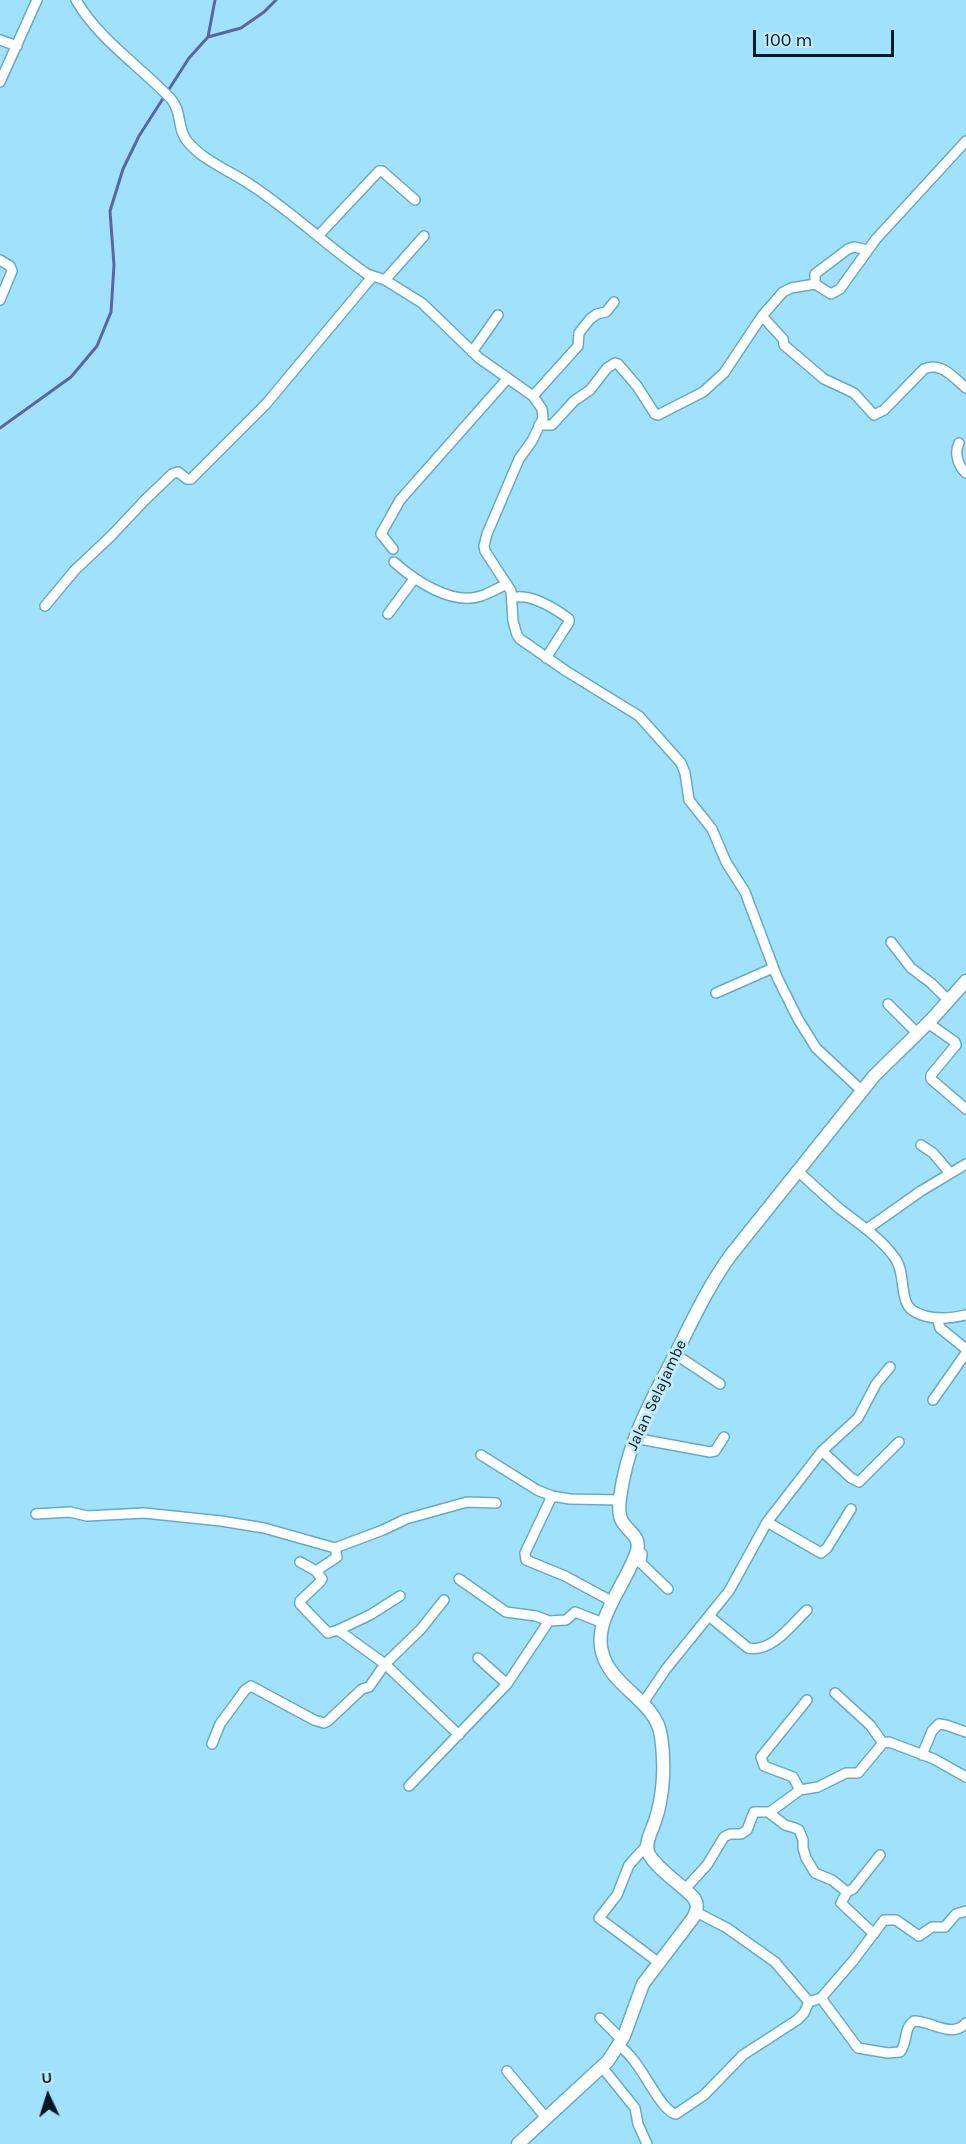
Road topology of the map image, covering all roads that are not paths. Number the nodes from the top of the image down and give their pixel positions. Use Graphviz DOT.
graph roads {
  1 [pos="37,0"];
  2 [pos="76,0"];
  3 [pos="0,40"];
  4 [pos="17,46"];
  5 [pos="0,82"];
  6 [pos="966,141"];
  7 [pos="415,200"];
  8 [pos="318,236"];
  9 [pos="424,236"];
  10 [pos="868,250"];
  11 [pos="0,260"];
  12 [pos="372,277"];
  13 [pos="386,280"];
  14 [pos="815,284"];
  15 [pos="0,300"];
  16 [pos="614,302"];
  17 [pos="498,315"];
  18 [pos="762,316"];
  19 [pos="472,352"];
  20 [pos="508,378"];
  21 [pos="966,388"];
  22 [pos="532,396"];
  23 [pos="539,425"];
  24 [pos="959,443"];
  25 [pos="966,473"];
  26 [pos="393,549"];
  27 [pos="394,562"];
  28 [pos="414,579"];
  29 [pos="507,584"];
  30 [pos="512,598"];
  31 [pos="45,606"];
  32 [pos="388,614"];
  33 [pos="546,658"];
  34 [pos="891,942"];
  35 [pos="773,968"];
  36 [pos="966,981"];
  37 [pos="716,993"];
  38 [pos="948,1000"];
  39 [pos="888,1004"];
  40 [pos="928,1023"];
  41 [pos="916,1034"];
  42 [pos="861,1090"];
  43 [pos="966,1109"];
  44 [pos="921,1145"];
  45 [pos="966,1164"];
  46 [pos="799,1172"];
  47 [pos="950,1173"];
  48 [pos="867,1229"];
  49 [pos="966,1315"];
  50 [pos="937,1318"];
  51 [pos="966,1351"];
  52 [pos="675,1354"];
  53 [pos="890,1367"];
  54 [pos="720,1384"];
  55 [pos="933,1400"];
  56 [pos="724,1437"];
  57 [pos="633,1438"];
  58 [pos="899,1442"];
  59 [pos="822,1451"];
  60 [pos="481,1455"];
  61 [pos="552,1496"];
  62 [pos="620,1500"];
  63 [pos="496,1503"];
  64 [pos="851,1509"];
  65 [pos="36,1514"];
  66 [pos="767,1522"];
  67 [pos="335,1548"];
  68 [pos="637,1549"];
  69 [pos="300,1562"];
  70 [pos="316,1571"];
  71 [pos="459,1579"];
  72 [pos="668,1589"];
  73 [pos="400,1596"];
  74 [pos="444,1600"];
  75 [pos="613,1602"];
  76 [pos="807,1610"];
  77 [pos="709,1616"];
  78 [pos="549,1621"];
  79 [pos="603,1623"];
  80 [pos="338,1630"];
  81 [pos="478,1658"];
  82 [pos="385,1664"];
  83 [pos="507,1684"];
  84 [pos="835,1693"];
  85 [pos="807,1700"];
  86 [pos="643,1703"];
  87 [pos="966,1732"];
  88 [pos="459,1734"];
  89 [pos="883,1743"];
  90 [pos="212,1744"];
  91 [pos="922,1755"];
  92 [pos="966,1777"];
  93 [pos="409,1786"];
  94 [pos="800,1790"];
  95 [pos="768,1812"];
  96 [pos="647,1845"];
  97 [pos="880,1855"];
  98 [pos="685,1889"];
  99 [pos="847,1892"];
  100 [pos="966,1911"];
  101 [pos="696,1912"];
  102 [pos="874,1934"];
  103 [pos="658,1962"];
  104 [pos="821,1998"];
  105 [pos="809,2002"];
  106 [pos="600,2018"];
  107 [pos="966,2023"];
  108 [pos="620,2043"];
  109 [pos="602,2067"];
  110 [pos="507,2071"];
  111 [pos="547,2119"];
  112 [pos="518,2144"];
  113 [pos="647,2144"];
  1 -- 4 [label="street"];
  2 -- 8 [label="street"];
  3 -- 4 [label="street"];
  4 -- 5 [label="street"];
  6 -- 10 [label="street"];
  7 -- 8 [label="street"];
  8 -- 12 [label="street"];
  9 -- 13 [label="street"];
  10 -- 14 [label="street"];
  10 -- 14 [label="street"];
  11 -- 15 [label="street"];
  12 -- 13 [label="street"];
  12 -- 31 [label="street"];
  13 -- 19 [label="street"];
  14 -- 18 [label="street"];
  16 -- 22 [label="street"];
  17 -- 19 [label="street"];
  18 -- 21 [label="street"];
  18 -- 23 [label="street"];
  19 -- 20 [label="street"];
  20 -- 22 [label="street"];
  20 -- 26 [label="street"];
  22 -- 23 [label="street"];
  23 -- 29 [label="street"];
  24 -- 25 [label="street"];
  27 -- 28 [label="street"];
  28 -- 29 [label="street"];
  28 -- 32 [label="street"];
  29 -- 30 [label="street"];
  30 -- 33 [label="street"];
  30 -- 33 [label="street"];
  33 -- 35 [label="street"];
  34 -- 38 [label="street"];
  35 -- 37 [label="street"];
  35 -- 42 [label="street"];
  36 -- 38 [label="street, Jalan Selajambe"];
  38 -- 40 [label="street, Jalan Selajambe"];
  39 -- 41 [label="street"];
  40 -- 41 [label="street, Jalan Selajambe"];
  40 -- 43 [label="street"];
  41 -- 42 [label="street, Jalan Selajambe"];
  42 -- 46 [label="street, Jalan Selajambe"];
  44 -- 47 [label="street"];
  45 -- 47 [label="street"];
  46 -- 48 [label="street"];
  46 -- 52 [label="street, Jalan Selajambe"];
  47 -- 48 [label="street"];
  48 -- 50 [label="street"];
  49 -- 50 [label="street"];
  50 -- 51 [label="street"];
  51 -- 55 [label="street"];
  52 -- 54 [label="street"];
  52 -- 57 [label="street, Jalan Selajambe"];
  53 -- 59 [label="street"];
  56 -- 57 [label="street"];
  57 -- 62 [label="street, Jalan Selajambe"];
  58 -- 59 [label="street"];
  59 -- 66 [label="street"];
  60 -- 61 [label="street"];
  61 -- 62 [label="street"];
  61 -- 75 [label="street"];
  62 -- 68 [label="street, Jalan Selajambe"];
  63 -- 67 [label="street"];
  64 -- 66 [label="street"];
  65 -- 67 [label="street"];
  66 -- 77 [label="street"];
  67 -- 70 [label="street"];
  68 -- 72 [label="street"];
  68 -- 75 [label="street"];
  69 -- 70 [label="street"];
  70 -- 80 [label="street"];
  71 -- 78 [label="street"];
  73 -- 80 [label="street"];
  74 -- 82 [label="street"];
  75 -- 79 [label="street"];
  76 -- 77 [label="street"];
  77 -- 86 [label="street"];
  78 -- 79 [label="street"];
  78 -- 83 [label="street"];
  79 -- 86 [label="street"];
  80 -- 82 [label="street"];
  81 -- 83 [label="street"];
  82 -- 88 [label="street"];
  82 -- 90 [label="street"];
  83 -- 88 [label="street"];
  84 -- 89 [label="street"];
  85 -- 94 [label="street"];
  86 -- 96 [label="street"];
  87 -- 91 [label="street"];
  88 -- 93 [label="street"];
  89 -- 91 [label="street"];
  89 -- 94 [label="street"];
  91 -- 92 [label="street"];
  94 -- 95 [label="street"];
  95 -- 98 [label="street"];
  95 -- 99 [label="street"];
  96 -- 98 [label="street"];
  96 -- 103 [label="street"];
  97 -- 99 [label="street"];
  98 -- 101 [label="street"];
  99 -- 102 [label="street"];
  100 -- 102 [label="street"];
  101 -- 103 [label="street"];
  101 -- 105 [label="street"];
  102 -- 104 [label="street"];
  103 -- 108 [label="street"];
  104 -- 105 [label="street"];
  104 -- 107 [label="street"];
  105 -- 108 [label="street"];
  106 -- 108 [label="street"];
  108 -- 109 [label="street"];
  109 -- 111 [label="street"];
  109 -- 113 [label="street"];
  110 -- 111 [label="street"];
  111 -- 112 [label="street"];
}
